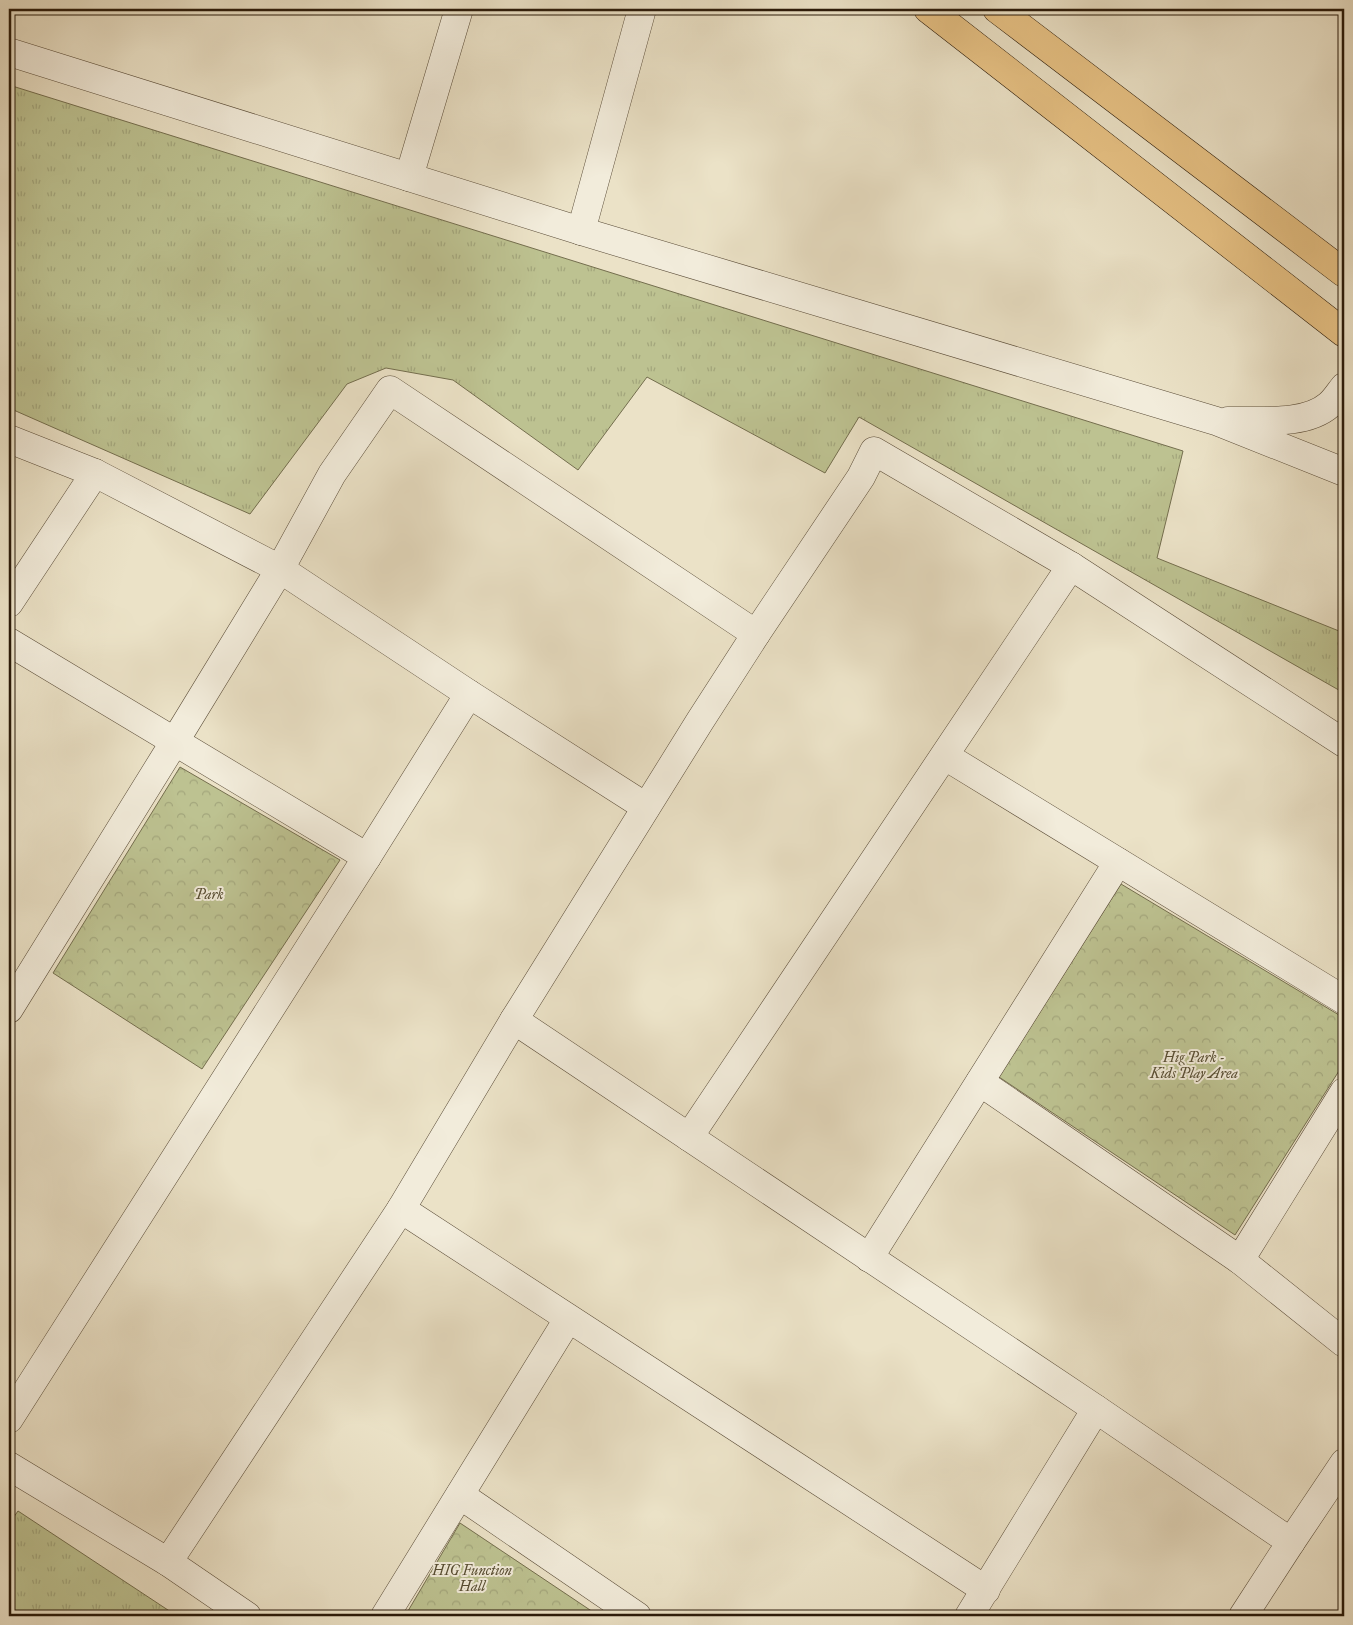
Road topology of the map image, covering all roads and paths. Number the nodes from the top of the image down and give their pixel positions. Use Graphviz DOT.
graph roads {
  1 [pos="459,9"];
  2 [pos="642,9"];
  3 [pos="928,9"];
  4 [pos="997,9"];
  5 [pos="9,52"];
  6 [pos="408,177"];
  7 [pos="581,231"];
  8 [pos="1344,273"];
  9 [pos="1344,333"];
  10 [pos="1344,387"];
  11 [pos="1216,421"];
  12 [pos="9,439"];
  13 [pos="1344,472"];
  14 [pos="95,473"];
  15 [pos="1071,566"];
  16 [pos="280,569"];
  17 [pos="9,603"];
  18 [pos="756,634"];
  19 [pos="9,642"];
  20 [pos="469,694"];
  21 [pos="175,742"];
  22 [pos="1344,743"];
  23 [pos="945,756"];
  24 [pos="646,807"];
  25 [pos="367,857"];
  26 [pos="1118,862"];
  27 [pos="19,970"];
  28 [pos="1344,1000"];
  29 [pos="9,1009"];
  30 [pos="514,1020"];
  31 [pos="980,1082"];
  32 [pos="1344,1092"];
  33 [pos="689,1137"];
  34 [pos="401,1209"];
  35 [pos="869,1258"];
  36 [pos="1240,1260"];
  37 [pos="568,1319"];
  38 [pos="1344,1344"];
  39 [pos="1096,1410"];
  40 [pos="9,1419"];
  41 [pos="1344,1463"];
  42 [pos="9,1466"];
  43 [pos="460,1495"];
  44 [pos="1290,1542"];
  45 [pos="168,1562"];
  46 [pos="986,1590"];
  47 [pos="247,1616"];
  48 [pos="385,1616"];
  49 [pos="637,1616"];
  50 [pos="970,1616"];
  51 [pos="1243,1616"];
  1 -- 6 [label="street"];
  2 -- 7 [label="street"];
  3 -- 9 [label="highway"];
  4 -- 8 [label="highway"];
  5 -- 6 [label="street"];
  6 -- 7 [label="street"];
  7 -- 11 [label="street"];
  10 -- 11 [label="street"];
  11 -- 13 [label="street"];
  12 -- 14 [label="street"];
  14 -- 16 [label="street"];
  14 -- 17 [label="street"];
  15 -- 18 [label="street"];
  15 -- 22 [label="street"];
  15 -- 23 [label="street"];
  16 -- 18 [label="street"];
  16 -- 20 [label="street"];
  16 -- 21 [label="street"];
  18 -- 24 [label="street"];
  19 -- 21 [label="street"];
  20 -- 24 [label="street"];
  20 -- 25 [label="street"];
  21 -- 25 [label="street"];
  21 -- 27 [label="street"];
  23 -- 26 [label="street"];
  23 -- 33 [label="street"];
  24 -- 30 [label="street"];
  25 -- 40 [label="street"];
  26 -- 28 [label="street"];
  26 -- 31 [label="street"];
  27 -- 29 [label="street"];
  30 -- 33 [label="street"];
  30 -- 34 [label="street"];
  31 -- 35 [label="street"];
  31 -- 36 [label="street"];
  32 -- 36 [label="street"];
  33 -- 35 [label="street"];
  34 -- 37 [label="street"];
  34 -- 45 [label="street"];
  35 -- 39 [label="street"];
  36 -- 38 [label="street"];
  37 -- 43 [label="street"];
  37 -- 46 [label="street"];
  39 -- 44 [label="street"];
  39 -- 46 [label="street"];
  41 -- 44 [label="street"];
  42 -- 45 [label="street"];
  43 -- 48 [label="street"];
  43 -- 49 [label="street"];
  44 -- 51 [label="street"];
  45 -- 47 [label="street"];
  46 -- 50 [label="street"];
}
